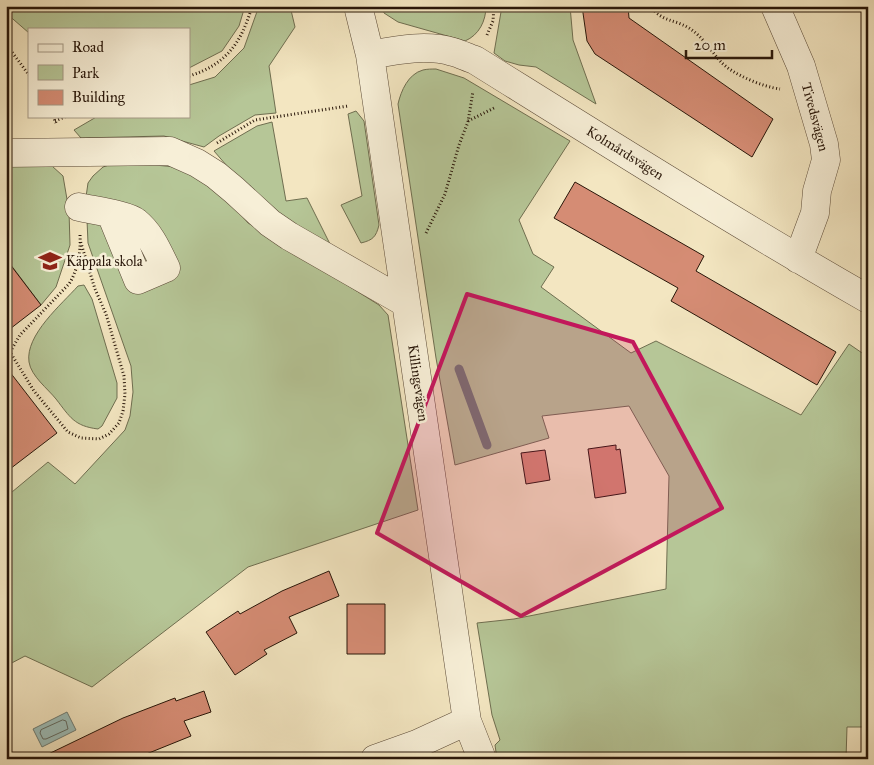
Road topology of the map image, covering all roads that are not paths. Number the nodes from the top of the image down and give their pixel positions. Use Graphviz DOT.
graph roads {
  1 [pos="358,6"];
  2 [pos="775,6"];
  3 [pos="370,55"];
  4 [pos="6,153"];
  5 [pos="78,207"];
  6 [pos="111,214"];
  7 [pos="798,259"];
  8 [pos="868,299"];
  9 [pos="406,303"];
  10 [pos="467,721"];
  11 [pos="375,759"];
  12 [pos="482,759"];
  1 -- 3 [label="street, Killingevägen"];
  2 -- 7 [label="street, Tivedsvägen"];
  3 -- 7 [label="street, Kolmårdsvägen"];
  3 -- 9 [label="street, Killingevägen"];
  4 -- 9 [label="street"];
  5 -- 6 [label="street"];
  7 -- 8 [label="street, Kolmårdsvägen"];
  9 -- 10 [label="street, Killingevägen"];
  10 -- 11 [label="street"];
  10 -- 12 [label="street, Killingevägen"];
}
